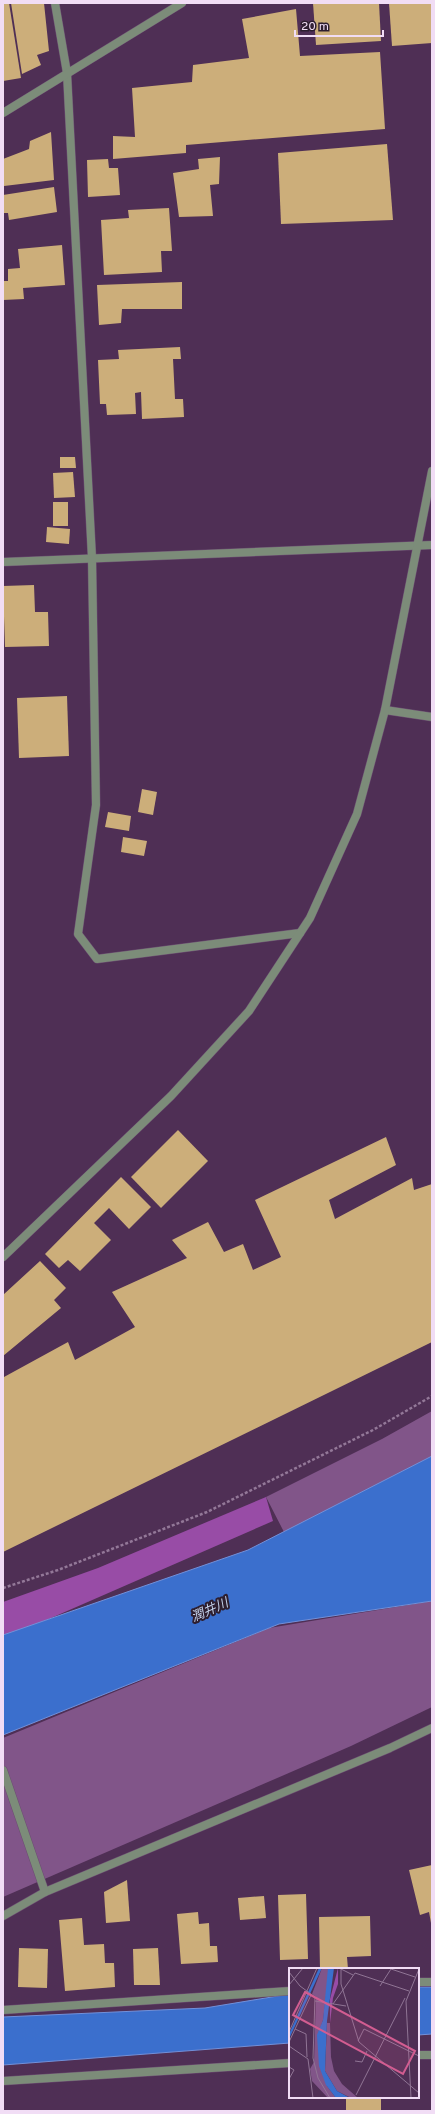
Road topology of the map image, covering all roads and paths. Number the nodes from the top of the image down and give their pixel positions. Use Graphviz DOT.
graph roads {
  1 [pos="55,3"];
  2 [pos="182,3"];
  3 [pos="67,73"];
  4 [pos="3,113"];
  5 [pos="432,471"];
  6 [pos="419,545"];
  7 [pos="432,545"];
  8 [pos="92,558"];
  9 [pos="3,562"];
  10 [pos="385,710"];
  11 [pos="432,717"];
  12 [pos="300,933"];
  13 [pos="3,1257"];
  14 [pos="432,1396"];
  15 [pos="3,1588"];
  16 [pos="432,1728"];
  17 [pos="3,1770"];
  18 [pos="44,1892"];
  19 [pos="3,1916"];
  20 [pos="419,1982"];
  21 [pos="432,1982"];
  22 [pos="289,1991"];
  23 [pos="3,2010"];
  24 [pos="432,2054"];
  25 [pos="419,2056"];
  26 [pos="289,2063"];
  27 [pos="3,2081"];
  1 -- 3 [label="street"];
  2 -- 3 [label="street"];
  3 -- 4 [label="street"];
  3 -- 8 [label="street"];
  5 -- 6 [label="street"];
  6 -- 7 [label="street"];
  6 -- 8 [label="street"];
  6 -- 10 [label="street"];
  8 -- 9 [label="street"];
  8 -- 12 [label="street"];
  10 -- 11 [label="street"];
  10 -- 12 [label="street"];
  12 -- 13 [label="street"];
  14 -- 15 [label="path"];
  16 -- 18 [label="street"];
  17 -- 18 [label="street"];
  18 -- 19 [label="street"];
  20 -- 21 [label="street"];
  22 -- 23 [label="street"];
  24 -- 25 [label="street"];
  26 -- 27 [label="street"];
}
